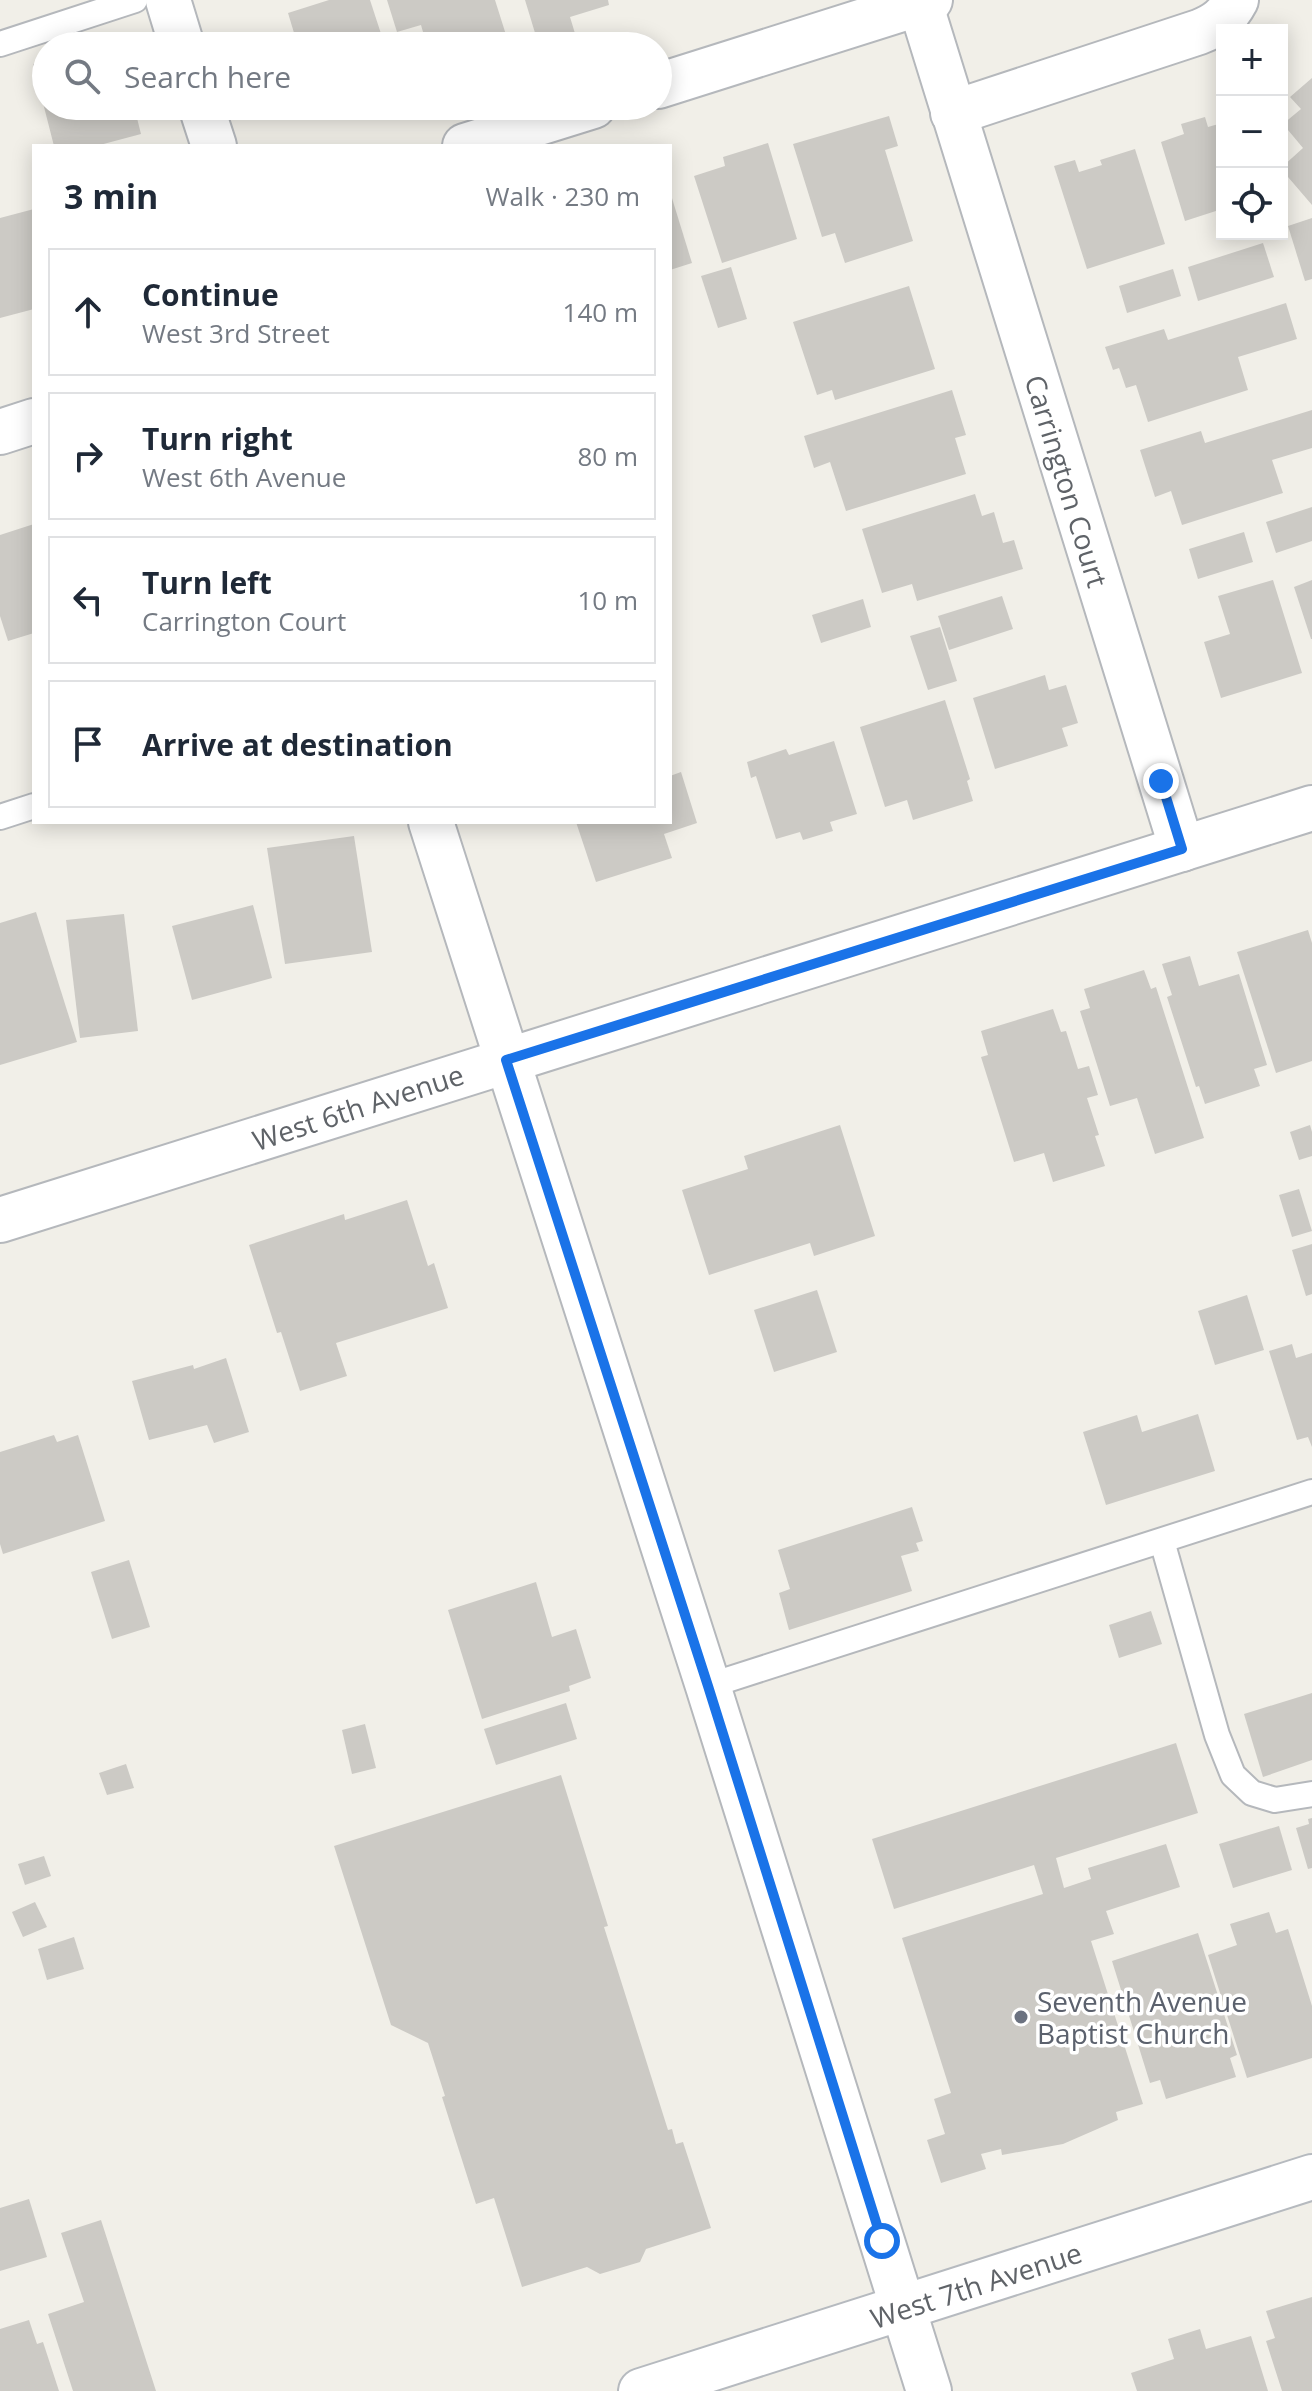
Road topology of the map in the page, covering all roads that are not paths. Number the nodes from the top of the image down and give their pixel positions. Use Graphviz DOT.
graph roads {
  1 [pos="135,0"];
  2 [pos="168,0"];
  3 [pos="1236,0"];
  4 [pos="925,2"];
  5 [pos="37,32"];
  6 [pos="178,32"];
  7 [pos="32,34"];
  8 [pos="0,44"];
  9 [pos="672,82"];
  10 [pos="953,113"];
  11 [pos="206,120"];
  12 [pos="548,120"];
  13 [pos="213,144"];
  14 [pos="471,144"];
  15 [pos="32,422"];
  16 [pos="0,432"];
  17 [pos="32,807"];
  18 [pos="1312,808"];
  19 [pos="0,817"];
  20 [pos="432,824"];
  21 [pos="1182,849"];
  22 [pos="506,1060"];
  23 [pos="0,1220"];
  24 [pos="1312,1492"];
  25 [pos="1162,1541"];
  26 [pos="708,1686"];
  27 [pos="1312,1794"];
  28 [pos="1312,2177"];
  29 [pos="903,2308"];
  30 [pos="723,2378"];
  31 [pos="641,2391"];
  32 [pos="929,2391"];
  1 -- 5 [label="lane"];
  2 -- 6 [label="street"];
  3 -- 10 [label="street"];
  4 -- 9 [label="street, Carrington Court"];
  4 -- 10 [label="street, Carrington Court"];
  7 -- 8 [label="lane"];
  10 -- 21 [label="street, Carrington Court"];
  11 -- 13 [label="street"];
  12 -- 14 [label="street"];
  15 -- 16 [label="street"];
  17 -- 19 [label="lane"];
  18 -- 21 [label="street, West 6th Avenue"];
  20 -- 22 [label="street"];
  21 -- 22 [label="street, West 6th Avenue"];
  22 -- 23 [label="street, West 6th Avenue"];
  22 -- 26 [label="street"];
  24 -- 25 [label="lane"];
  25 -- 26 [label="lane"];
  25 -- 27 [label="lane"];
  26 -- 29 [label="street"];
  28 -- 29 [label="street, West 7th Avenue"];
  29 -- 30 [label="street, West 7th Avenue"];
  29 -- 32 [label="street"];
  30 -- 31 [label="street, West 7th Avenue"];
}
